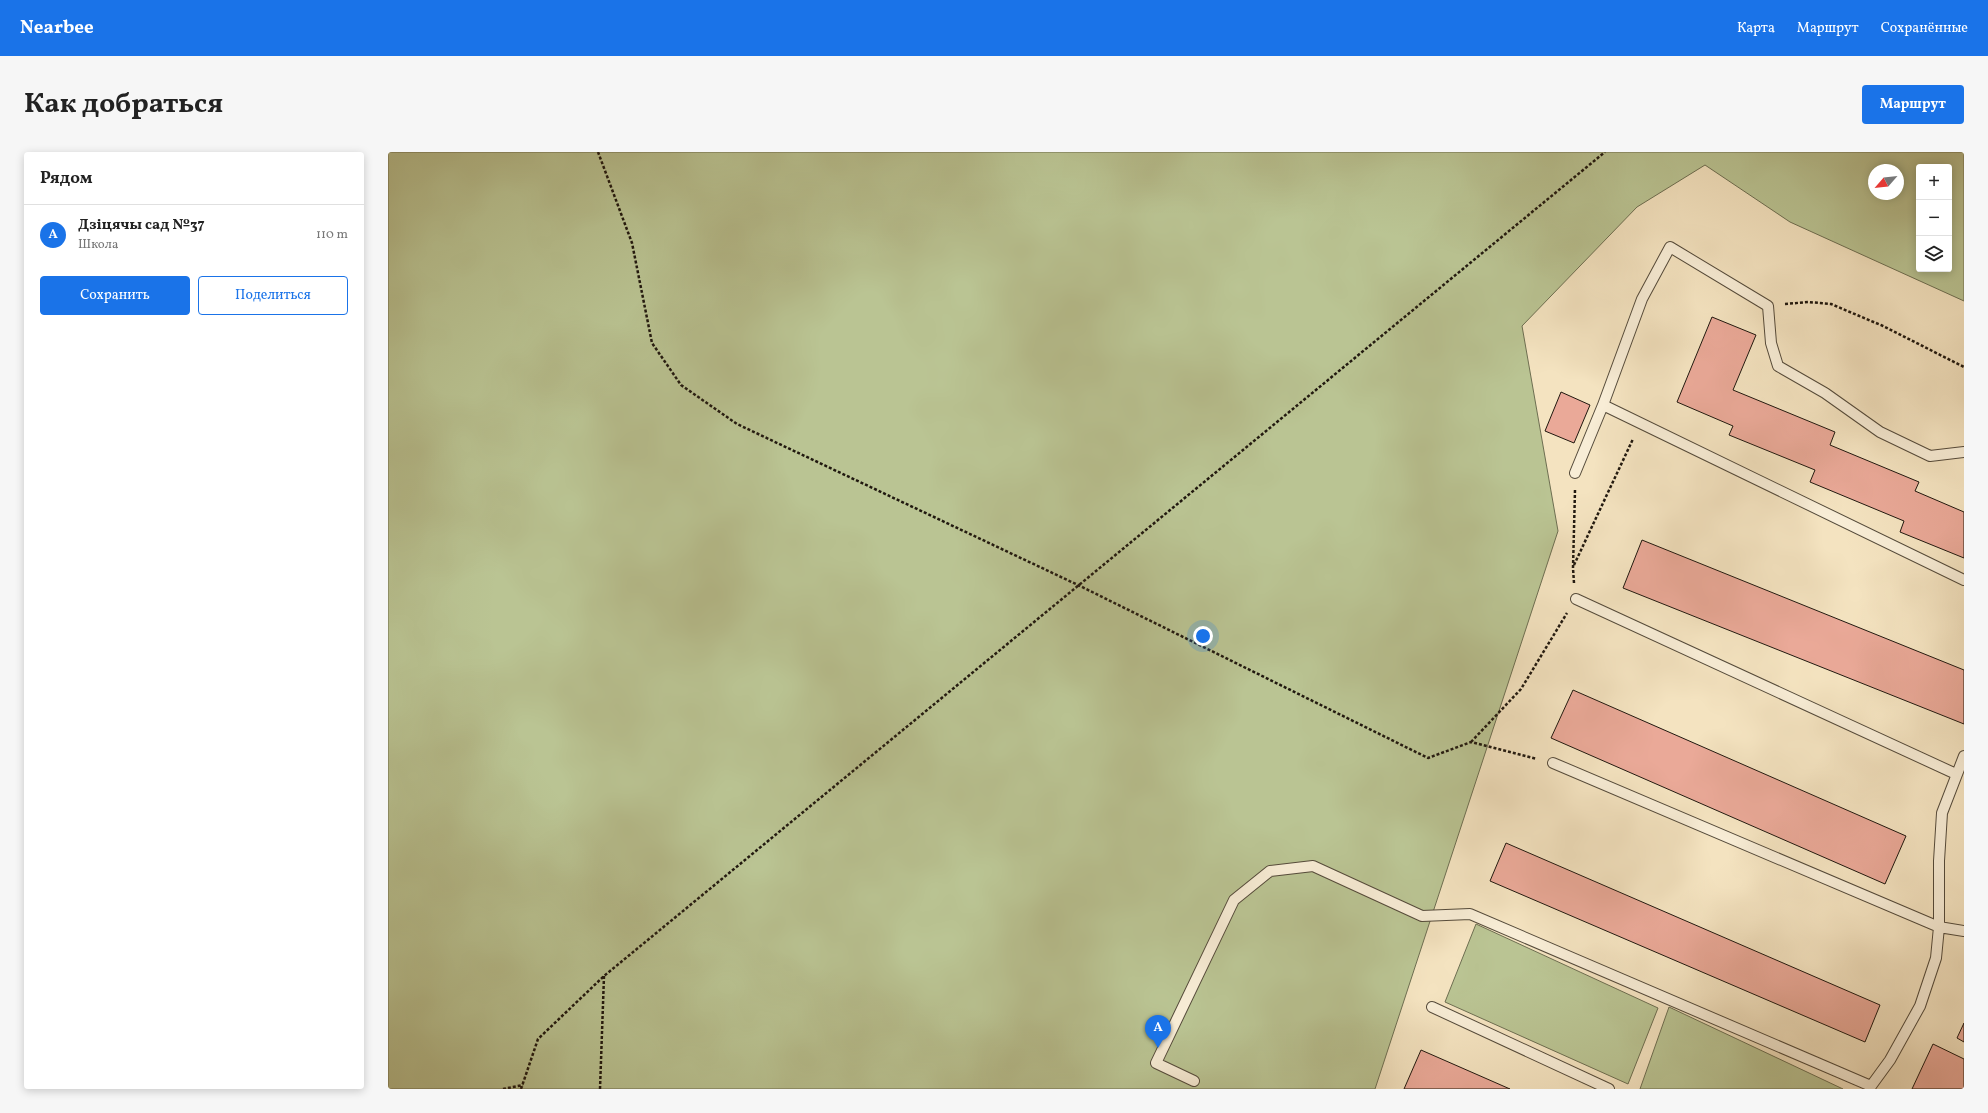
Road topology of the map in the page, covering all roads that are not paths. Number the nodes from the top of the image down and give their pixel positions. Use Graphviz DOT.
graph roads {
  1 [pos="1603,405"];
  2 [pos="1964,452"];
  3 [pos="1575,473"];
  4 [pos="1964,580"];
  5 [pos="1576,599"];
  6 [pos="1964,756"];
  7 [pos="1553,763"];
  8 [pos="1956,774"];
  9 [pos="1939,927"];
  10 [pos="1964,931"];
  11 [pos="1432,1007"];
  12 [pos="1194,1081"];
  13 [pos="1871,1087"];
  14 [pos="1609,1089"];
  1 -- 2 [label="lane"];
  1 -- 3 [label="lane"];
  1 -- 4 [label="lane"];
  5 -- 8 [label="lane"];
  6 -- 8 [label="lane"];
  7 -- 9 [label="lane"];
  8 -- 9 [label="lane"];
  9 -- 10 [label="lane"];
  9 -- 13 [label="lane"];
  11 -- 14 [label="lane"];
  12 -- 13 [label="lane"];
}
